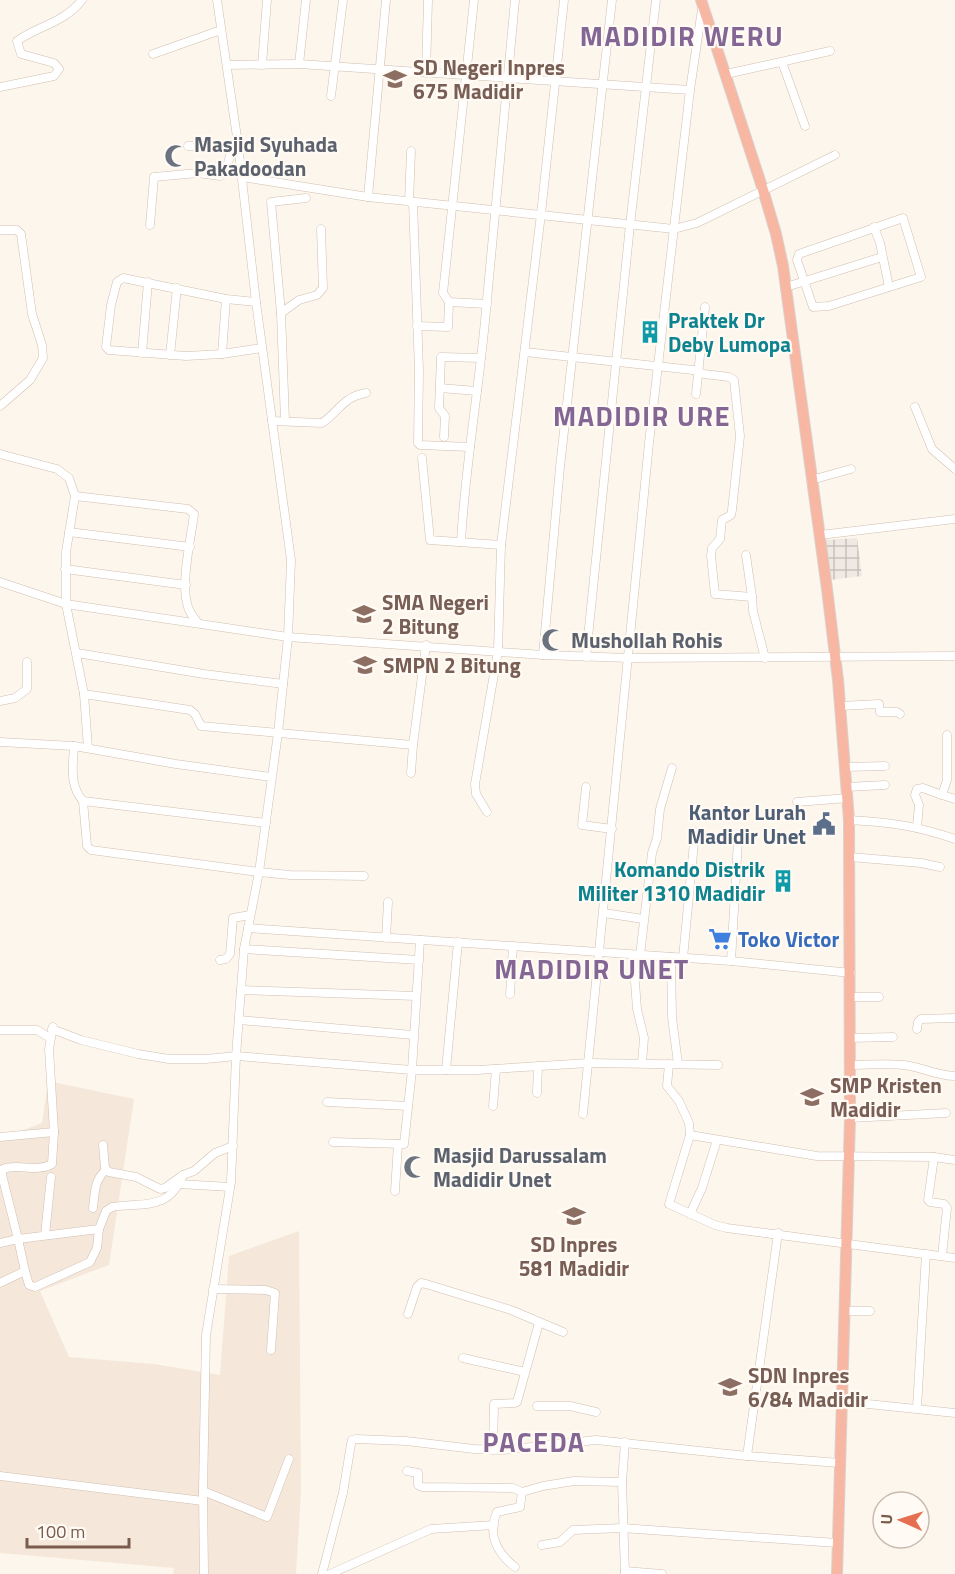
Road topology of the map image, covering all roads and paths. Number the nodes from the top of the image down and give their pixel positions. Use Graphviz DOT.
graph roads {
  1 [pos="82,0"];
  2 [pos="217,0"];
  3 [pos="267,0"];
  4 [pos="306,0"];
  5 [pos="343,0"];
  6 [pos="386,0"];
  7 [pos="428,0"];
  8 [pos="474,0"];
  9 [pos="515,0"];
  10 [pos="564,0"];
  11 [pos="612,0"];
  12 [pos="656,0"];
  13 [pos="702,1"];
  14 [pos="221,30"];
  15 [pos="830,51"];
  16 [pos="153,54"];
  17 [pos="782,62"];
  18 [pos="262,64"];
  19 [pos="299,64"];
  20 [pos="227,65"];
  21 [pos="335,66"];
  22 [pos="379,70"];
  23 [pos="426,73"];
  24 [pos="726,74"];
  25 [pos="468,75"];
  26 [pos="507,78"];
  27 [pos="555,81"];
  28 [pos="603,84"];
  29 [pos="646,86"];
  30 [pos="0,87"];
  31 [pos="690,90"];
  32 [pos="331,96"];
  33 [pos="805,126"];
  34 [pos="188,146"];
  35 [pos="239,149"];
  36 [pos="411,151"];
  37 [pos="835,155"];
  38 [pos="242,177"];
  39 [pos="763,190"];
  40 [pos="368,197"];
  41 [pos="306,198"];
  42 [pos="411,202"];
  43 [pos="453,206"];
  44 [pos="496,211"];
  45 [pos="541,214"];
  46 [pos="588,220"];
  47 [pos="150,225"];
  48 [pos="630,225"];
  49 [pos="874,227"];
  50 [pos="321,229"];
  51 [pos="674,229"];
  52 [pos="0,230"];
  53 [pos="882,257"];
  54 [pos="148,282"];
  55 [pos="804,282"];
  56 [pos="786,287"];
  57 [pos="889,287"];
  58 [pos="177,288"];
  59 [pos="226,299"];
  60 [pos="256,302"];
  61 [pos="449,302"];
  62 [pos="487,304"];
  63 [pos="705,307"];
  64 [pos="281,313"];
  65 [pos="417,326"];
  66 [pos="262,348"];
  67 [pos="525,352"];
  68 [pos="142,353"];
  69 [pos="222,354"];
  70 [pos="170,355"];
  71 [pos="573,357"];
  72 [pos="481,358"];
  73 [pos="616,361"];
  74 [pos="658,366"];
  75 [pos="699,371"];
  76 [pos="440,388"];
  77 [pos="477,391"];
  78 [pos="366,393"];
  79 [pos="696,394"];
  80 [pos="0,406"];
  81 [pos="915,407"];
  82 [pos="272,421"];
  83 [pos="285,421"];
  84 [pos="444,438"];
  85 [pos="470,447"];
  86 [pos="0,454"];
  87 [pos="422,458"];
  88 [pos="851,469"];
  89 [pos="955,469"];
  90 [pos="811,480"];
  91 [pos="75,496"];
  92 [pos="955,519"];
  93 [pos="69,532"];
  94 [pos="820,535"];
  95 [pos="461,542"];
  96 [pos="501,545"];
  97 [pos="190,547"];
  98 [pos="746,555"];
  99 [pos="65,569"];
  100 [pos="0,582"];
  101 [pos="186,585"];
  102 [pos="752,597"];
  103 [pos="66,604"];
  104 [pos="199,624"];
  105 [pos="288,637"];
  106 [pos="426,645"];
  107 [pos="498,651"];
  108 [pos="77,653"];
  109 [pos="543,655"];
  110 [pos="955,656"];
  111 [pos="586,657"];
  112 [pos="835,657"];
  113 [pos="629,658"];
  114 [pos="765,658"];
  115 [pos="27,662"];
  116 [pos="283,684"];
  117 [pos="84,694"];
  118 [pos="0,701"];
  119 [pos="840,706"];
  120 [pos="900,714"];
  121 [pos="278,733"];
  122 [pos="947,735"];
  123 [pos="0,742"];
  124 [pos="413,745"];
  125 [pos="74,746"];
  126 [pos="88,748"];
  127 [pos="885,766"];
  128 [pos="845,767"];
  129 [pos="672,768"];
  130 [pos="411,773"];
  131 [pos="271,777"];
  132 [pos="885,785"];
  133 [pos="586,787"];
  134 [pos="847,793"];
  135 [pos="942,795"];
  136 [pos="955,799"];
  137 [pos="83,801"];
  138 [pos="797,802"];
  139 [pos="487,812"];
  140 [pos="849,820"];
  141 [pos="266,823"];
  142 [pos="917,827"];
  143 [pos="612,829"];
  144 [pos="695,832"];
  145 [pos="955,839"];
  146 [pos="738,840"];
  147 [pos="850,857"];
  148 [pos="940,867"];
  149 [pos="259,872"];
  150 [pos="364,876"];
  151 [pos="388,902"];
  152 [pos="604,913"];
  153 [pos="250,915"];
  154 [pos="643,919"];
  155 [pos="248,928"];
  156 [pos="386,938"];
  157 [pos="420,940"];
  158 [pos="458,942"];
  159 [pos="513,946"];
  160 [pos="244,948"];
  161 [pos="600,952"];
  162 [pos="636,955"];
  163 [pos="671,957"];
  164 [pos="683,958"];
  165 [pos="220,960"];
  166 [pos="419,960"];
  167 [pos="731,961"];
  168 [pos="851,973"];
  169 [pos="241,990"];
  170 [pos="510,994"];
  171 [pos="417,996"];
  172 [pos="850,997"];
  173 [pos="879,997"];
  174 [pos="955,1018"];
  175 [pos="239,1020"];
  176 [pos="917,1029"];
  177 [pos="0,1030"];
  178 [pos="413,1035"];
  179 [pos="893,1037"];
  180 [pos="50,1038"];
  181 [pos="850,1038"];
  182 [pos="236,1056"];
  183 [pos="590,1063"];
  184 [pos="642,1063"];
  185 [pos="669,1064"];
  186 [pos="678,1064"];
  187 [pos="718,1065"];
  188 [pos="850,1065"];
  189 [pos="538,1066"];
  190 [pos="495,1069"];
  191 [pos="412,1070"];
  192 [pos="446,1070"];
  193 [pos="955,1076"];
  194 [pos="537,1093"];
  195 [pos="327,1102"];
  196 [pos="408,1106"];
  197 [pos="494,1106"];
  198 [pos="946,1113"];
  199 [pos="583,1114"];
  200 [pos="849,1118"];
  201 [pos="54,1132"];
  202 [pos="690,1136"];
  203 [pos="0,1137"];
  204 [pos="717,1140"];
  205 [pos="333,1142"];
  206 [pos="398,1144"];
  207 [pos="103,1145"];
  208 [pos="233,1146"];
  209 [pos="849,1157"];
  210 [pos="934,1158"];
  211 [pos="955,1160"];
  212 [pos="106,1170"];
  213 [pos="183,1175"];
  214 [pos="51,1177"];
  215 [pos="179,1184"];
  216 [pos="231,1187"];
  217 [pos="395,1191"];
  218 [pos="93,1208"];
  219 [pos="690,1214"];
  220 [pos="99,1229"];
  221 [pos="778,1233"];
  222 [pos="45,1235"];
  223 [pos="18,1239"];
  224 [pos="0,1243"];
  225 [pos="846,1243"];
  226 [pos="926,1254"];
  227 [pos="942,1256"];
  228 [pos="955,1258"];
  229 [pos="25,1271"];
  230 [pos="0,1283"];
  231 [pos="213,1289"];
  232 [pos="844,1311"];
  233 [pos="870,1311"];
  234 [pos="408,1314"];
  235 [pos="539,1323"];
  236 [pos="563,1332"];
  237 [pos="271,1350"];
  238 [pos="463,1358"];
  239 [pos="525,1372"];
  240 [pos="841,1403"];
  241 [pos="537,1406"];
  242 [pos="917,1408"];
  243 [pos="596,1412"];
  244 [pos="955,1413"];
  245 [pos="625,1442"];
  246 [pos="493,1450"];
  247 [pos="747,1456"];
  248 [pos="289,1459"];
  249 [pos="840,1463"];
  250 [pos="406,1471"];
  251 [pos="0,1476"];
  252 [pos="622,1482"];
  253 [pos="203,1491"];
  254 [pos="522,1492"];
  255 [pos="203,1501"];
  256 [pos="494,1525"];
  257 [pos="622,1528"];
  258 [pos="837,1544"];
  259 [pos="543,1545"];
  260 [pos="514,1567"];
  261 [pos="625,1572"];
  262 [pos="204,1574"];
  263 [pos="322,1574"];
  264 [pos="330,1574"];
  265 [pos="662,1574"];
  266 [pos="837,1574"];
  1 -- 30 [label="street"];
  2 -- 14 [label="street"];
  3 -- 18 [label="street"];
  4 -- 19 [label="street"];
  5 -- 21 [label="street"];
  6 -- 22 [label="street"];
  7 -- 23 [label="street"];
  8 -- 25 [label="street"];
  9 -- 26 [label="street"];
  10 -- 27 [label="street"];
  11 -- 28 [label="street"];
  12 -- 29 [label="street"];
  13 -- 24 [label="highway"];
  13 -- 31 [label="street"];
  14 -- 16 [label="street"];
  14 -- 20 [label="street"];
  15 -- 17 [label="street"];
  17 -- 24 [label="street"];
  17 -- 33 [label="street"];
  18 -- 19 [label="street"];
  18 -- 20 [label="street"];
  19 -- 21 [label="street"];
  20 -- 35 [label="street"];
  21 -- 22 [label="street"];
  21 -- 32 [label="street"];
  22 -- 23 [label="street"];
  22 -- 40 [label="street"];
  23 -- 25 [label="street"];
  24 -- 39 [label="highway"];
  25 -- 26 [label="street"];
  25 -- 43 [label="street"];
  26 -- 27 [label="street"];
  26 -- 44 [label="street"];
  27 -- 28 [label="street"];
  27 -- 45 [label="street"];
  28 -- 29 [label="street"];
  28 -- 46 [label="street"];
  29 -- 31 [label="street"];
  29 -- 48 [label="street"];
  31 -- 51 [label="street"];
  34 -- 35 [label="street"];
  35 -- 38 [label="street"];
  35 -- 47 [label="street"];
  36 -- 42 [label="street"];
  37 -- 39 [label="street"];
  38 -- 40 [label="street"];
  38 -- 60 [label="street"];
  39 -- 51 [label="street"];
  39 -- 56 [label="highway"];
  40 -- 42 [label="street"];
  41 -- 64 [label="street"];
  42 -- 43 [label="street"];
  42 -- 65 [label="street"];
  43 -- 44 [label="street"];
  43 -- 61 [label="street"];
  44 -- 45 [label="street"];
  44 -- 62 [label="street"];
  45 -- 46 [label="street"];
  45 -- 67 [label="street"];
  46 -- 48 [label="street"];
  46 -- 71 [label="street"];
  48 -- 51 [label="street"];
  48 -- 73 [label="street"];
  49 -- 53 [label="street"];
  49 -- 55 [label="street"];
  49 -- 57 [label="street"];
  50 -- 64 [label="street"];
  51 -- 74 [label="street"];
  52 -- 80 [label="street"];
  53 -- 55 [label="street"];
  53 -- 57 [label="street"];
  54 -- 58 [label="street"];
  54 -- 68 [label="street"];
  54 -- 68 [label="street"];
  55 -- 56 [label="street"];
  55 -- 57 [label="street"];
  56 -- 90 [label="highway"];
  58 -- 59 [label="street"];
  58 -- 70 [label="street"];
  59 -- 60 [label="street"];
  59 -- 69 [label="street"];
  60 -- 66 [label="street"];
  61 -- 62 [label="street"];
  61 -- 65 [label="street"];
  62 -- 72 [label="street"];
  63 -- 75 [label="street"];
  64 -- 83 [label="street"];
  65 -- 85 [label="street"];
  66 -- 69 [label="street"];
  66 -- 82 [label="street"];
  67 -- 71 [label="street"];
  67 -- 96 [label="street"];
  68 -- 70 [label="street"];
  69 -- 70 [label="street"];
  71 -- 73 [label="street"];
  71 -- 109 [label="street"];
  72 -- 76 [label="street"];
  72 -- 77 [label="street"];
  73 -- 74 [label="street"];
  73 -- 111 [label="street"];
  74 -- 75 [label="street"];
  74 -- 113 [label="street"];
  75 -- 79 [label="street"];
  75 -- 102 [label="street"];
  76 -- 77 [label="street"];
  76 -- 84 [label="street"];
  77 -- 85 [label="street"];
  78 -- 83 [label="street"];
  81 -- 89 [label="street"];
  82 -- 83 [label="street"];
  82 -- 105 [label="street"];
  85 -- 95 [label="street"];
  86 -- 91 [label="street"];
  87 -- 95 [label="street"];
  88 -- 90 [label="street"];
  90 -- 94 [label="highway"];
  91 -- 93 [label="street"];
  91 -- 97 [label="street"];
  92 -- 94 [label="street"];
  93 -- 97 [label="street"];
  93 -- 99 [label="street"];
  94 -- 112 [label="highway"];
  95 -- 96 [label="street"];
  96 -- 107 [label="street"];
  97 -- 101 [label="street"];
  98 -- 102 [label="street"];
  99 -- 101 [label="street"];
  99 -- 103 [label="street"];
  100 -- 103 [label="street"];
  101 -- 104 [label="street"];
  102 -- 114 [label="street"];
  103 -- 104 [label="street"];
  103 -- 108 [label="street"];
  104 -- 105 [label="street"];
  105 -- 106 [label="street"];
  105 -- 116 [label="street"];
  106 -- 107 [label="street"];
  106 -- 124 [label="street"];
  107 -- 109 [label="street"];
  107 -- 139 [label="street"];
  108 -- 116 [label="street"];
  108 -- 117 [label="street"];
  109 -- 111 [label="street"];
  110 -- 112 [label="street"];
  111 -- 113 [label="street"];
  112 -- 114 [label="street"];
  112 -- 119 [label="highway"];
  113 -- 114 [label="street"];
  113 -- 143 [label="street"];
  115 -- 118 [label="street"];
  116 -- 121 [label="street"];
  117 -- 121 [label="street"];
  117 -- 126 [label="street"];
  119 -- 120 [label="street"];
  119 -- 128 [label="highway"];
  121 -- 124 [label="street"];
  121 -- 131 [label="street"];
  122 -- 135 [label="street"];
  123 -- 125 [label="street"];
  124 -- 130 [label="street"];
  125 -- 126 [label="street"];
  125 -- 137 [label="street"];
  126 -- 131 [label="street"];
  127 -- 128 [label="street"];
  128 -- 134 [label="highway"];
  129 -- 154 [label="street"];
  131 -- 141 [label="street"];
  132 -- 134 [label="street"];
  133 -- 143 [label="street"];
  134 -- 138 [label="street"];
  134 -- 140 [label="highway"];
  135 -- 136 [label="street"];
  135 -- 142 [label="street"];
  137 -- 141 [label="street"];
  137 -- 149 [label="street"];
  140 -- 142 [label="street"];
  140 -- 147 [label="highway"];
  141 -- 149 [label="street"];
  142 -- 145 [label="street"];
  143 -- 152 [label="street"];
  144 -- 164 [label="street"];
  146 -- 167 [label="street"];
  147 -- 148 [label="street"];
  147 -- 168 [label="highway"];
  149 -- 150 [label="street"];
  149 -- 153 [label="street"];
  151 -- 156 [label="street"];
  152 -- 154 [label="street"];
  152 -- 161 [label="street"];
  153 -- 155 [label="street"];
  153 -- 165 [label="street"];
  154 -- 162 [label="street"];
  155 -- 156 [label="street"];
  155 -- 160 [label="street"];
  156 -- 157 [label="street"];
  157 -- 158 [label="street"];
  157 -- 166 [label="street"];
  158 -- 159 [label="street"];
  158 -- 192 [label="street"];
  159 -- 161 [label="street"];
  159 -- 170 [label="street"];
  160 -- 166 [label="street"];
  160 -- 169 [label="street"];
  161 -- 162 [label="street"];
  161 -- 183 [label="street"];
  162 -- 163 [label="street"];
  162 -- 184 [label="street"];
  163 -- 164 [label="street"];
  163 -- 186 [label="street"];
  164 -- 167 [label="street"];
  166 -- 171 [label="street"];
  167 -- 168 [label="street"];
  168 -- 172 [label="highway"];
  169 -- 171 [label="street"];
  169 -- 175 [label="street"];
  171 -- 178 [label="street"];
  172 -- 173 [label="street"];
  172 -- 181 [label="highway"];
  174 -- 176 [label="street"];
  175 -- 178 [label="street"];
  175 -- 182 [label="street"];
  177 -- 180 [label="street"];
  178 -- 191 [label="street"];
  179 -- 181 [label="street"];
  180 -- 182 [label="street"];
  180 -- 201 [label="street"];
  181 -- 188 [label="highway"];
  182 -- 191 [label="street"];
  182 -- 208 [label="street"];
  183 -- 184 [label="street"];
  183 -- 189 [label="street"];
  183 -- 199 [label="street"];
  184 -- 185 [label="street"];
  185 -- 186 [label="street"];
  185 -- 202 [label="street"];
  186 -- 187 [label="street"];
  188 -- 193 [label="street"];
  188 -- 200 [label="highway"];
  189 -- 190 [label="street"];
  189 -- 194 [label="street"];
  190 -- 192 [label="street"];
  190 -- 197 [label="street"];
  191 -- 192 [label="street"];
  191 -- 196 [label="street"];
  195 -- 196 [label="street"];
  196 -- 206 [label="street"];
  198 -- 200 [label="street"];
  200 -- 209 [label="highway"];
  201 -- 203 [label="street"];
  201 -- 223 [label="street"];
  202 -- 204 [label="street"];
  202 -- 219 [label="street"];
  204 -- 209 [label="street"];
  204 -- 219 [label="street"];
  205 -- 206 [label="street"];
  206 -- 217 [label="street"];
  207 -- 212 [label="street"];
  208 -- 213 [label="street"];
  208 -- 216 [label="street"];
  209 -- 210 [label="street"];
  209 -- 225 [label="highway"];
  210 -- 211 [label="street"];
  210 -- 227 [label="street"];
  212 -- 213 [label="street"];
  212 -- 218 [label="street"];
  213 -- 215 [label="street"];
  214 -- 222 [label="street"];
  215 -- 216 [label="street"];
  215 -- 220 [label="street"];
  216 -- 231 [label="street"];
  219 -- 221 [label="street"];
  220 -- 222 [label="street"];
  220 -- 229 [label="street"];
  221 -- 225 [label="street"];
  221 -- 247 [label="street"];
  222 -- 223 [label="street"];
  223 -- 224 [label="street"];
  223 -- 229 [label="street"];
  225 -- 226 [label="street"];
  225 -- 232 [label="highway"];
  226 -- 227 [label="street"];
  226 -- 242 [label="street"];
  227 -- 228 [label="street"];
  229 -- 230 [label="street"];
  231 -- 237 [label="street"];
  231 -- 253 [label="street"];
  232 -- 233 [label="street"];
  232 -- 240 [label="highway"];
  234 -- 235 [label="street"];
  235 -- 236 [label="street"];
  235 -- 239 [label="street"];
  238 -- 239 [label="street"];
  239 -- 246 [label="street"];
  240 -- 242 [label="street"];
  240 -- 249 [label="highway"];
  241 -- 243 [label="street"];
  242 -- 244 [label="street"];
  245 -- 246 [label="street"];
  245 -- 247 [label="street"];
  245 -- 252 [label="street"];
  246 -- 263 [label="street"];
  247 -- 249 [label="street"];
  248 -- 253 [label="street"];
  249 -- 258 [label="highway"];
  250 -- 254 [label="street"];
  251 -- 255 [label="street"];
  252 -- 254 [label="street"];
  252 -- 257 [label="street"];
  253 -- 255 [label="street"];
  254 -- 256 [label="street"];
  255 -- 262 [label="street"];
  256 -- 260 [label="street"];
  256 -- 264 [label="street"];
  257 -- 258 [label="street"];
  257 -- 259 [label="street"];
  257 -- 261 [label="street"];
  258 -- 266 [label="highway"];
  261 -- 265 [label="street"];
}
